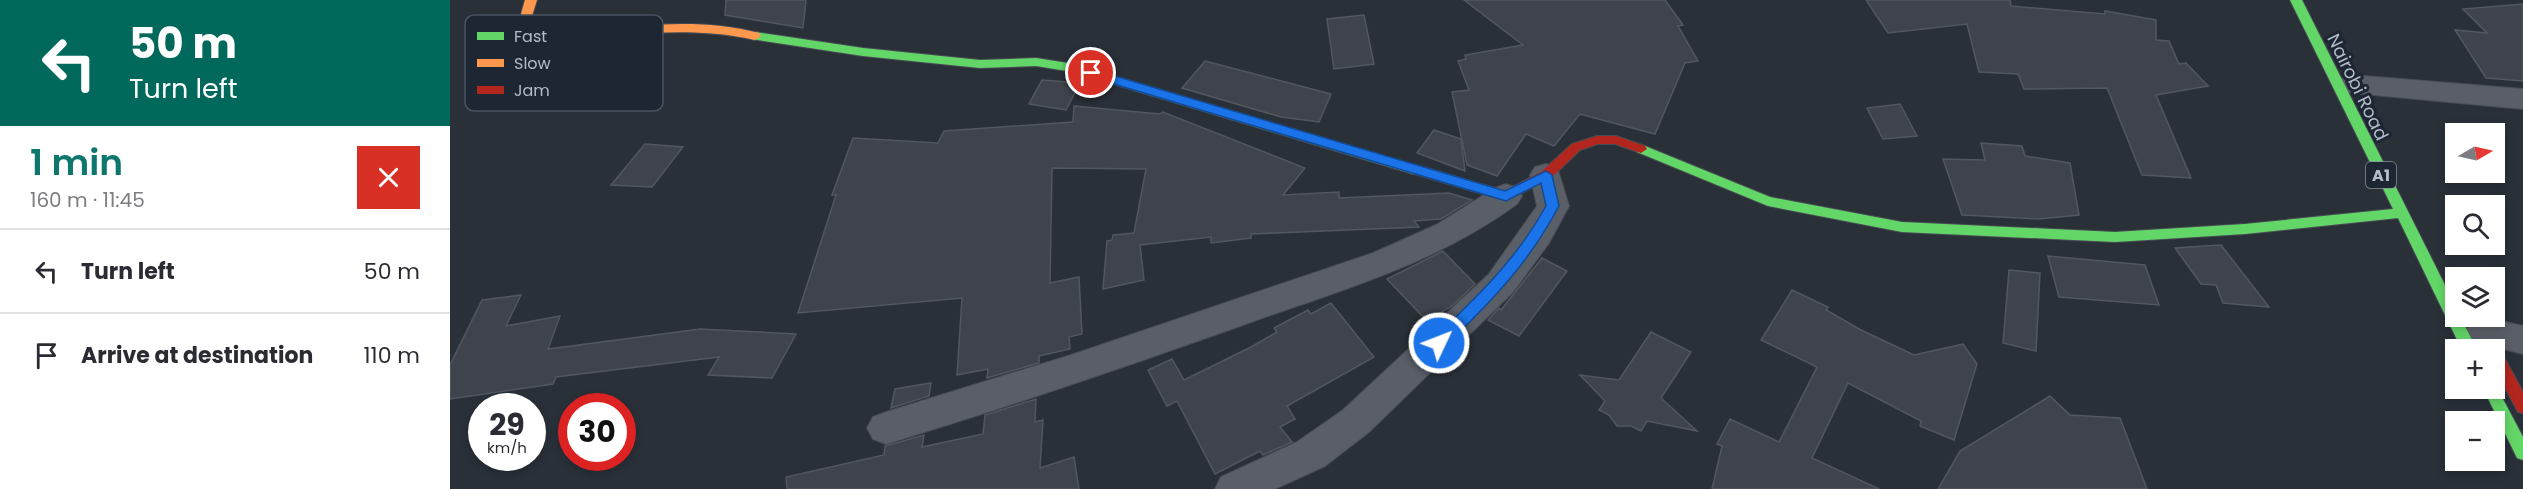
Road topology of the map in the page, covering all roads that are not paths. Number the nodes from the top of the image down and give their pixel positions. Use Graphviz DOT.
graph roads {
  1 [pos="531,0"];
  2 [pos="2296,0"];
  3 [pos="2309,0"];
  4 [pos="526,15"];
  5 [pos="663,30"];
  6 [pos="2352,85"];
  7 [pos="2523,99"];
  8 [pos="2385,146"];
  9 [pos="1546,175"];
  10 [pos="1506,196"];
  11 [pos="2400,213"];
  12 [pos="2482,339"];
  13 [pos="2505,340"];
  14 [pos="2523,340"];
  15 [pos="2505,377"];
  16 [pos="2496,399"];
  17 [pos="2523,407"];
  18 [pos="886,428"];
  19 [pos="2523,453"];
  20 [pos="1235,489"];
  1 -- 4 [label="main road"];
  2 -- 11 [label="main road, Nairobi Road / A1"];
  3 -- 6 [label="main road, Nairobi Road / A1"];
  5 -- 10 [label="main road"];
  6 -- 7 [label="street"];
  6 -- 8 [label="main road, Nairobi Road / A1"];
  9 -- 10 [label="main road"];
  9 -- 11 [label="main road"];
  9 -- 20 [label="street"];
  10 -- 18 [label="street"];
  11 -- 12 [label="main road, Nairobi Road / A1"];
  13 -- 14 [label="street"];
  15 -- 17 [label="main road, Nairobi Road / A1"];
  16 -- 19 [label="main road"];
}
